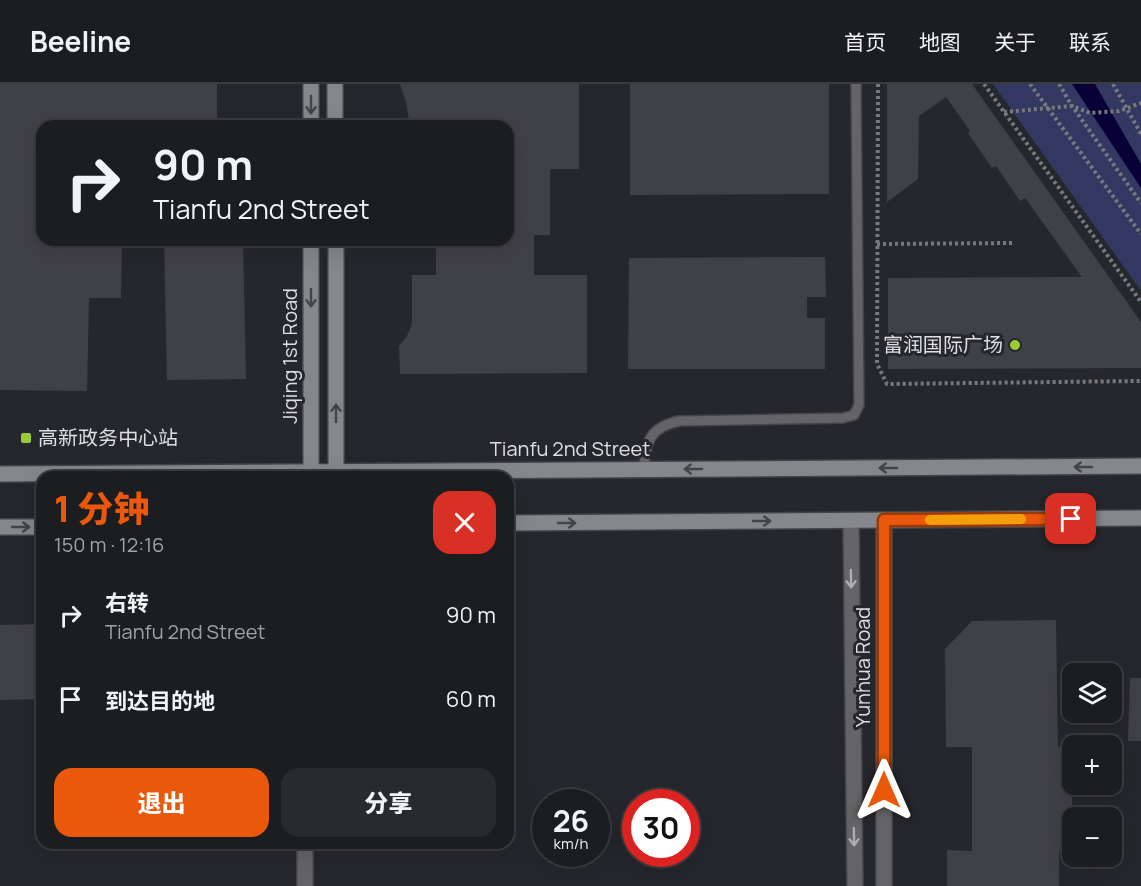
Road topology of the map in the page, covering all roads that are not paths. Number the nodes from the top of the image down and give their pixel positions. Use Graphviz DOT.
graph roads {
  1 [pos="310,84"];
  2 [pos="335,84"];
  3 [pos="856,84"];
  4 [pos="311,120"];
  5 [pos="335,120"];
  6 [pos="311,246"];
  7 [pos="336,246"];
  8 [pos="1141,466"];
  9 [pos="644,470"];
  10 [pos="312,471"];
  11 [pos="336,471"];
  12 [pos="490,471"];
  13 [pos="0,474"];
  14 [pos="36,474"];
  15 [pos="1141,518"];
  16 [pos="884,520"];
  17 [pos="851,521"];
  18 [pos="514,524"];
  19 [pos="0,527"];
  20 [pos="36,527"];
  21 [pos="305,849"];
  22 [pos="305,886"];
  23 [pos="855,886"];
  24 [pos="884,886"];
  1 -- 4 [label="main road, one-way"];
  2 -- 5 [label="main road"];
  3 -- 9 [label="lane"];
  6 -- 10 [label="main road, Jiqing 1st Road, one-way"];
  11 -- 7 [label="main road, one-way"];
  8 -- 9 [label="main road, Tianfu 2nd Street, one-way"];
  9 -- 12 [label="main road, Tianfu 2nd Street"];
  13 -- 14 [label="main road, Tianfu 2nd Street"];
  15 -- 16 [label="main road"];
  16 -- 17 [label="main road"];
  16 -- 24 [label="street, Yunhua Road"];
  18 -- 17 [label="main road, one-way"];
  17 -- 23 [label="street, Yunhua Road, one-way"];
  19 -- 20 [label="main road, one-way"];
  21 -- 22 [label="street"];
}
